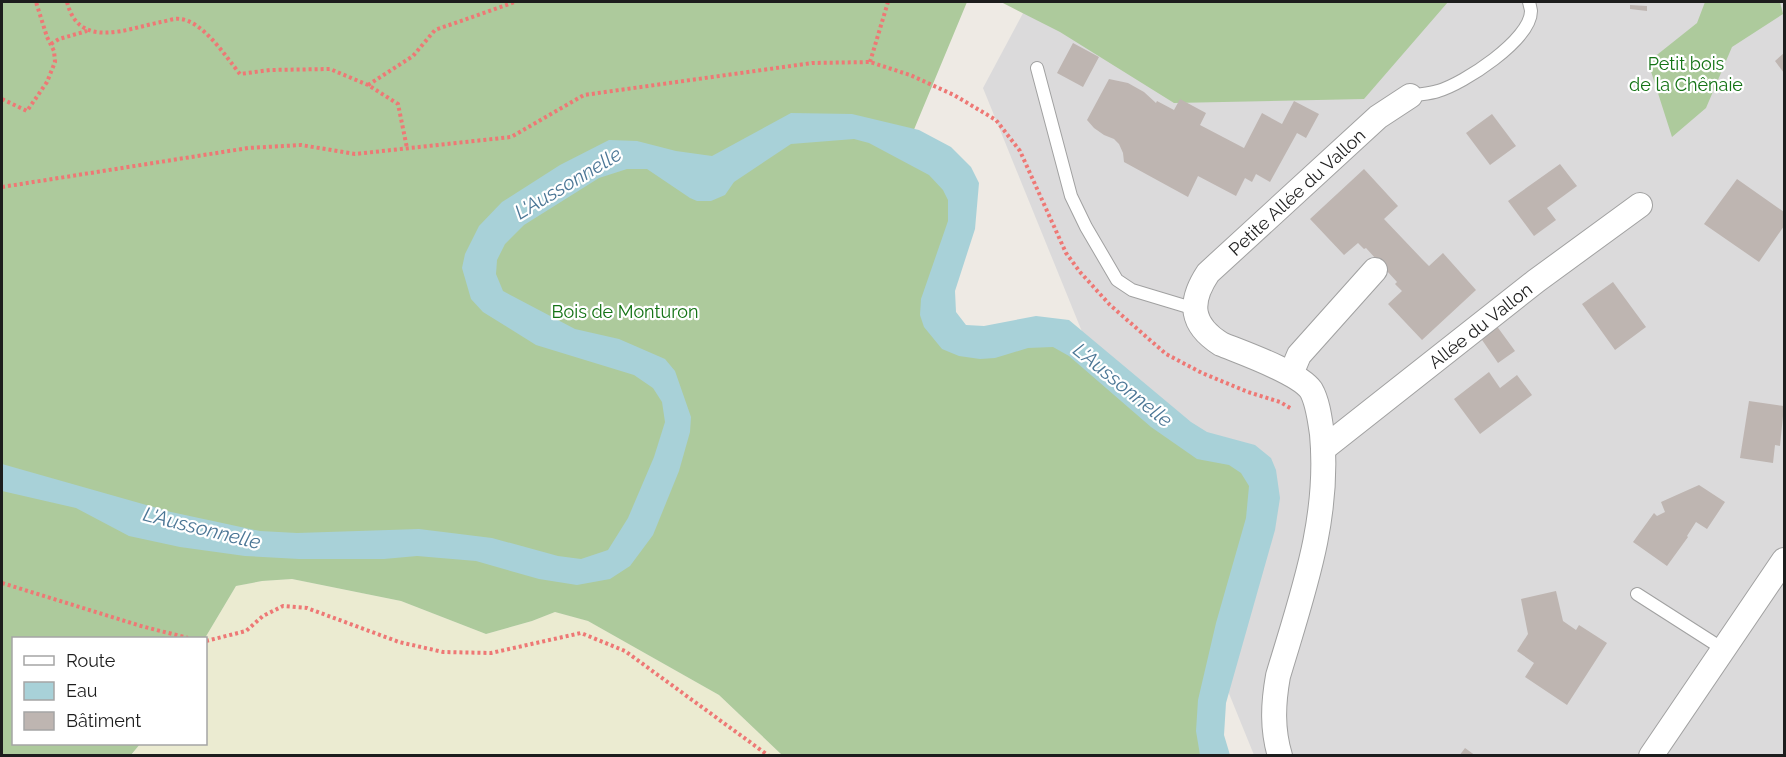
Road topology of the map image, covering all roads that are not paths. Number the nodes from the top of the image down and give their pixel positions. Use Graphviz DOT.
graph roads {
  1 [pos="1529,2"];
  2 [pos="1036,68"];
  3 [pos="1410,96"];
  4 [pos="1640,205"];
  5 [pos="1375,270"];
  6 [pos="1196,304"];
  7 [pos="1291,374"];
  8 [pos="1322,438"];
  9 [pos="1785,560"];
  10 [pos="1637,594"];
  11 [pos="1723,649"];
  12 [pos="1280,756"];
  13 [pos="1651,756"];
  1 -- 3 [label="lane"];
  2 -- 6 [label="lane"];
  3 -- 6 [label="street, Petite Allée du Vallon"];
  4 -- 8 [label="street, Allée du Vallon"];
  5 -- 7 [label="street"];
  6 -- 7 [label="street"];
  7 -- 8 [label="street"];
  8 -- 12 [label="street"];
  9 -- 11 [label="street"];
  10 -- 11 [label="lane"];
  11 -- 13 [label="street"];
}
